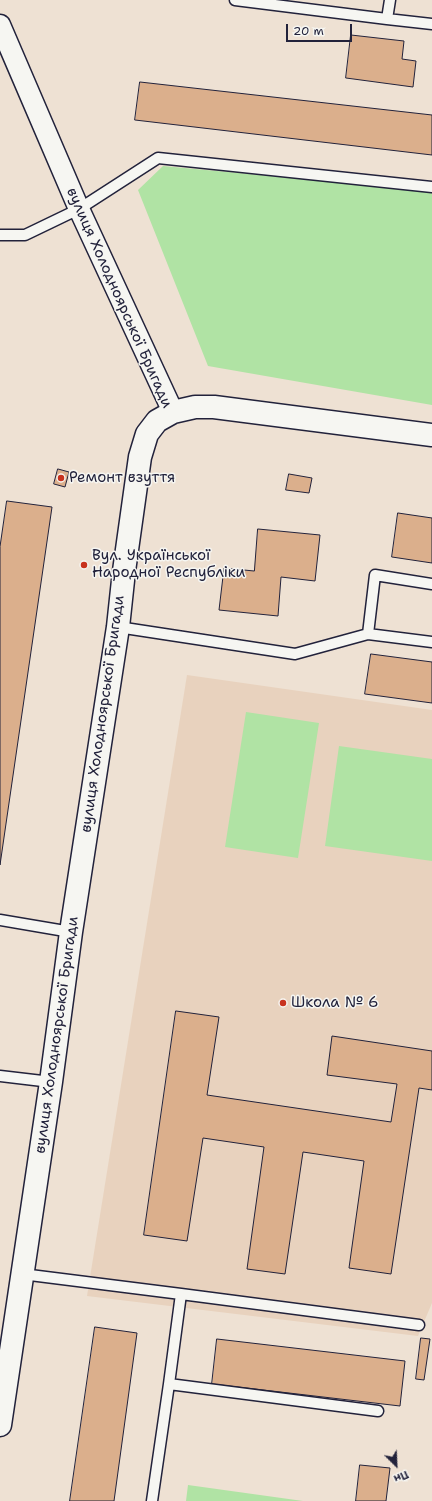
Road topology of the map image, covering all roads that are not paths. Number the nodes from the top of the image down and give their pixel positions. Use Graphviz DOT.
graph roads {
  1 [pos="235,0"];
  2 [pos="390,0"];
  3 [pos="387,18"];
  4 [pos="432,24"];
  5 [pos="0,25"];
  6 [pos="432,187"];
  7 [pos="79,208"];
  8 [pos="0,235"];
  9 [pos="173,412"];
  10 [pos="432,435"];
  11 [pos="432,584"];
  12 [pos="118,627"];
  13 [pos="368,634"];
  14 [pos="432,642"];
  15 [pos="0,920"];
  16 [pos="71,932"];
  17 [pos="0,1076"];
  18 [pos="51,1082"];
  19 [pos="22,1274"];
  20 [pos="181,1294"];
  21 [pos="419,1325"];
  22 [pos="169,1384"];
  23 [pos="378,1411"];
  24 [pos="0,1425"];
  25 [pos="152,1501"];
  1 -- 3 [label="lane"];
  2 -- 3 [label="lane"];
  3 -- 4 [label="lane"];
  5 -- 7 [label="street, вулиця Холодноярської Бригади"];
  6 -- 7 [label="lane"];
  7 -- 8 [label="lane"];
  7 -- 9 [label="street, вулиця Холодноярської Бригади"];
  9 -- 10 [label="street"];
  9 -- 12 [label="street, вулиця Холодноярської Бригади"];
  11 -- 13 [label="lane"];
  12 -- 13 [label="lane"];
  12 -- 16 [label="street, вулиця Холодноярської Бригади"];
  13 -- 14 [label="lane"];
  15 -- 16 [label="lane"];
  16 -- 18 [label="street, вулиця Холодноярської Бригади"];
  17 -- 18 [label="lane"];
  18 -- 19 [label="street, вулиця Холодноярської Бригади"];
  19 -- 20 [label="lane"];
  19 -- 24 [label="street, вулиця Холодноярської Бригади"];
  20 -- 21 [label="lane"];
  20 -- 22 [label="lane"];
  22 -- 23 [label="lane"];
  22 -- 25 [label="lane"];
}
